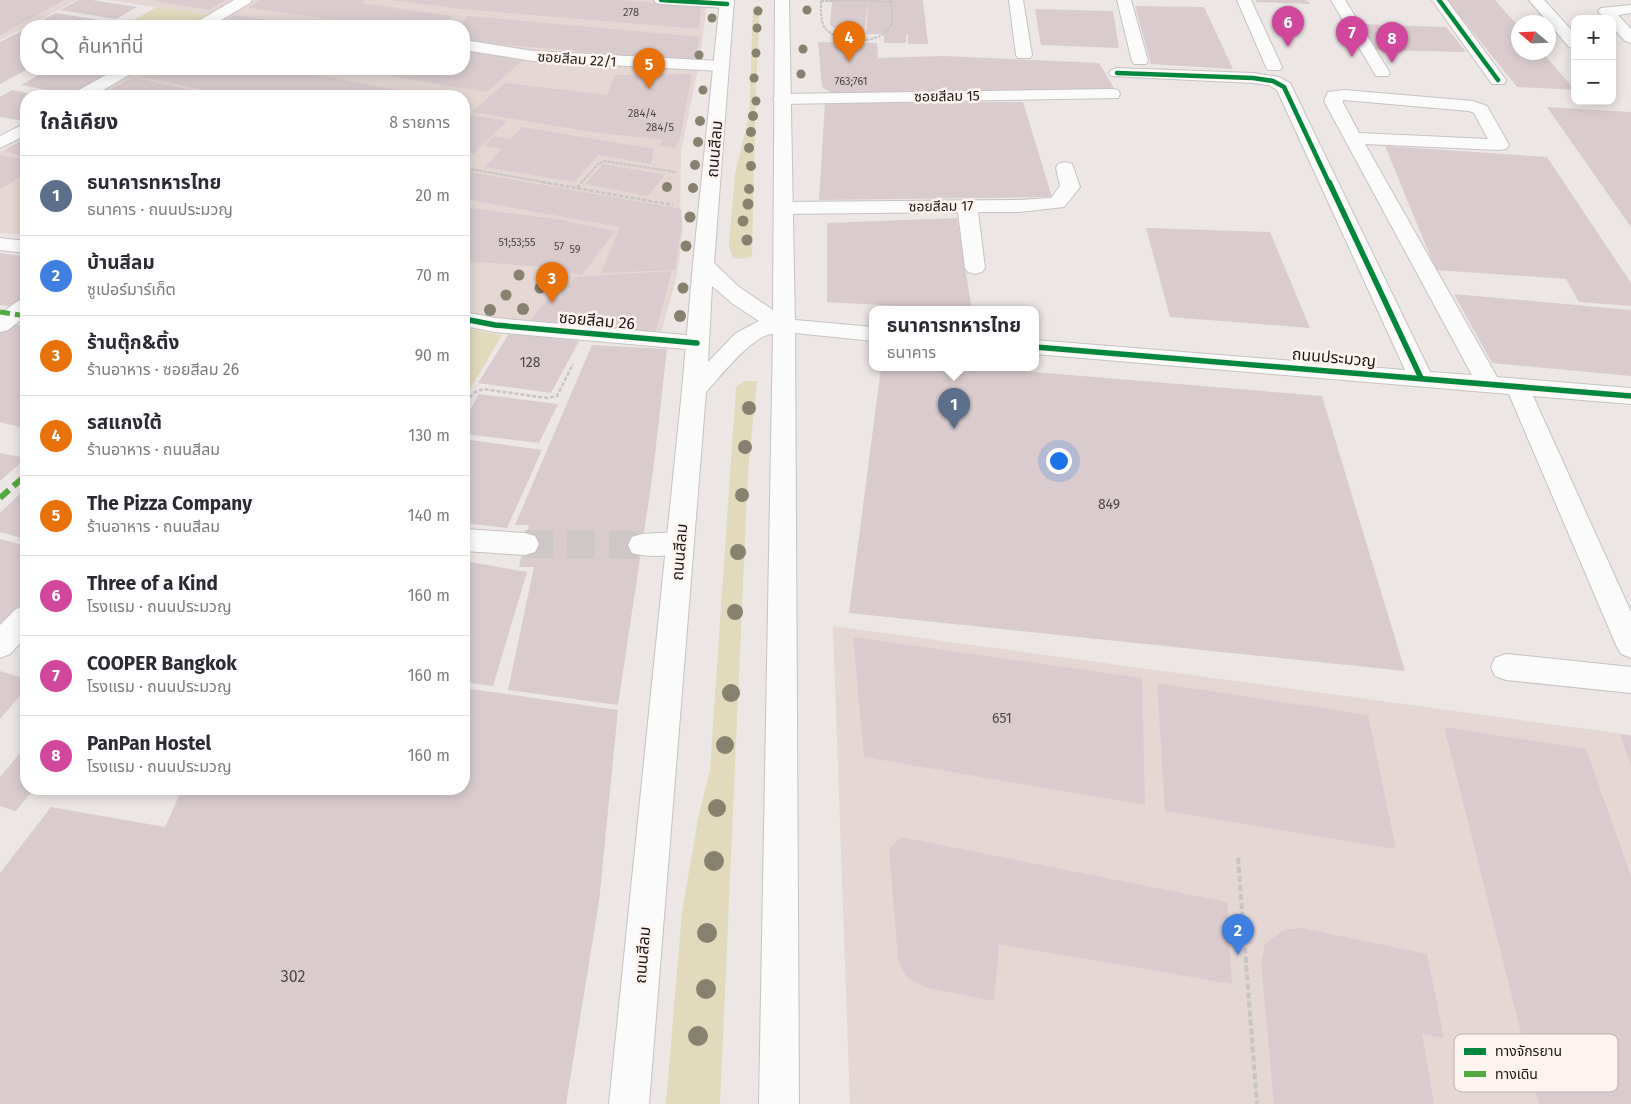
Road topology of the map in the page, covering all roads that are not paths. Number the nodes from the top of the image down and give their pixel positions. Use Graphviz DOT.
graph roads {
  1 [pos="245,0"];
  2 [pos="660,0"];
  3 [pos="782,0"];
  4 [pos="1016,0"];
  5 [pos="1124,0"];
  6 [pos="1244,0"];
  7 [pos="1338,0"];
  8 [pos="1440,0"];
  9 [pos="1536,0"];
  10 [pos="727,2"];
  11 [pos="1631,9"];
  12 [pos="210,20"];
  13 [pos="1631,38"];
  14 [pos="1571,39"];
  15 [pos="470,46"];
  16 [pos="1024,55"];
  17 [pos="1140,61"];
  18 [pos="721,66"];
  19 [pos="1274,68"];
  20 [pos="1117,73"];
  21 [pos="1382,73"];
  22 [pos="118,75"];
  23 [pos="1498,80"];
  24 [pos="91,90"];
  25 [pos="1112,94"];
  26 [pos="782,99"];
  27 [pos="20,131"];
  28 [pos="1353,138"];
  29 [pos="0,143"];
  30 [pos="1065,168"];
  31 [pos="967,206"];
  32 [pos="783,208"];
  33 [pos="0,244"];
  34 [pos="20,246"];
  35 [pos="703,264"];
  36 [pos="975,268"];
  37 [pos="20,310"];
  38 [pos="470,320"];
  39 [pos="0,324"];
  40 [pos="784,326"];
  41 [pos="869,334"];
  42 [pos="698,343"];
  43 [pos="1039,347"];
  44 [pos="1421,378"];
  45 [pos="1488,383"];
  46 [pos="1517,386"];
  47 [pos="694,390"];
  48 [pos="1631,396"];
  49 [pos="470,540"];
  50 [pos="680,543"];
  51 [pos="524,544"];
  52 [pos="642,544"];
  53 [pos="20,624"];
  54 [pos="0,645"];
  55 [pos="1631,645"];
  56 [pos="1506,668"];
  57 [pos="1631,680"];
  58 [pos="629,1104"];
  59 [pos="779,1104"];
  1 -- 12 [label="street"];
  2 -- 10 [label="street"];
  3 -- 26 [label="street"];
  4 -- 16 [label="street"];
  5 -- 17 [label="street"];
  6 -- 19 [label="street"];
  7 -- 21 [label="street"];
  8 -- 23 [label="street"];
  9 -- 14 [label="street"];
  10 -- 18 [label="street, ถนนสีลม"];
  11 -- 13 [label="street"];
  15 -- 18 [label="street, ซอยสีลม 22/1"];
  18 -- 35 [label="street, ถนนสีลม"];
  20 -- 44 [label="street"];
  22 -- 24 [label="street"];
  25 -- 26 [label="street, ซอยสีลม 15"];
  26 -- 32 [label="street"];
  27 -- 29 [label="street"];
  28 -- 28 [label="street"];
  28 -- 45 [label="street"];
  30 -- 31 [label="street, ซอยสีลม 17"];
  31 -- 32 [label="street, ซอยสีลม 17"];
  31 -- 36 [label="street"];
  32 -- 40 [label="street"];
  33 -- 34 [label="street"];
  35 -- 40 [label="street"];
  35 -- 42 [label="street, ถนนสีลม"];
  37 -- 39 [label="street"];
  38 -- 42 [label="street, ซอยสีลม 26"];
  40 -- 41 [label="street"];
  40 -- 47 [label="street"];
  40 -- 59 [label="street"];
  42 -- 47 [label="street, ถนนสีลม"];
  43 -- 44 [label="street, ถนนประมวญ"];
  44 -- 45 [label="street, ถนนประมวญ"];
  45 -- 46 [label="street, ถนนประมวญ"];
  46 -- 48 [label="street, ถนนประมวญ"];
  46 -- 55 [label="street"];
  47 -- 50 [label="street, ถนนสีลม"];
  49 -- 51 [label="street"];
  50 -- 52 [label="street"];
  50 -- 58 [label="street, ถนนสีลม"];
  53 -- 54 [label="street"];
  56 -- 57 [label="street"];
}
